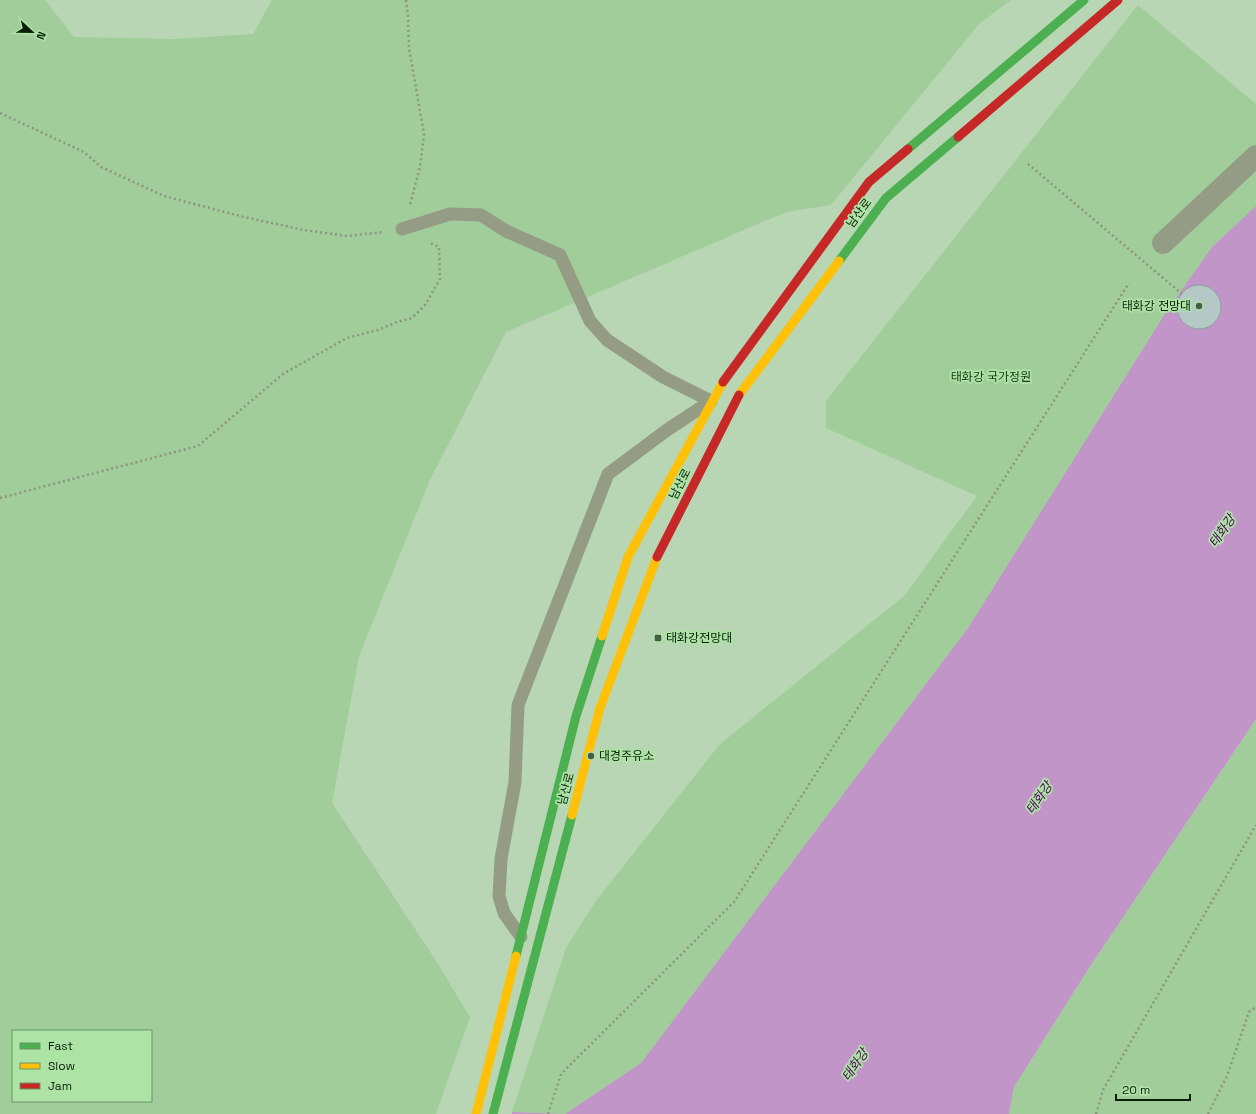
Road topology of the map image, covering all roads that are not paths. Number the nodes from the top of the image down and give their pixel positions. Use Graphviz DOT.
graph roads {
  1 [pos="1084,0"];
  2 [pos="1118,0"];
  3 [pos="1256,156"];
  4 [pos="402,229"];
  5 [pos="1163,243"];
  6 [pos="711,401"];
  7 [pos="521,937"];
  8 [pos="476,1114"];
  9 [pos="492,1114"];
  1 -- 6 [label="main road, 남산로"];
  2 -- 9 [label="main road, 남산로"];
  3 -- 5 [label="street"];
  4 -- 6 [label="lane"];
  6 -- 7 [label="main road, 남산로"];
  6 -- 7 [label="lane"];
  7 -- 8 [label="main road, 남산로"];
}
